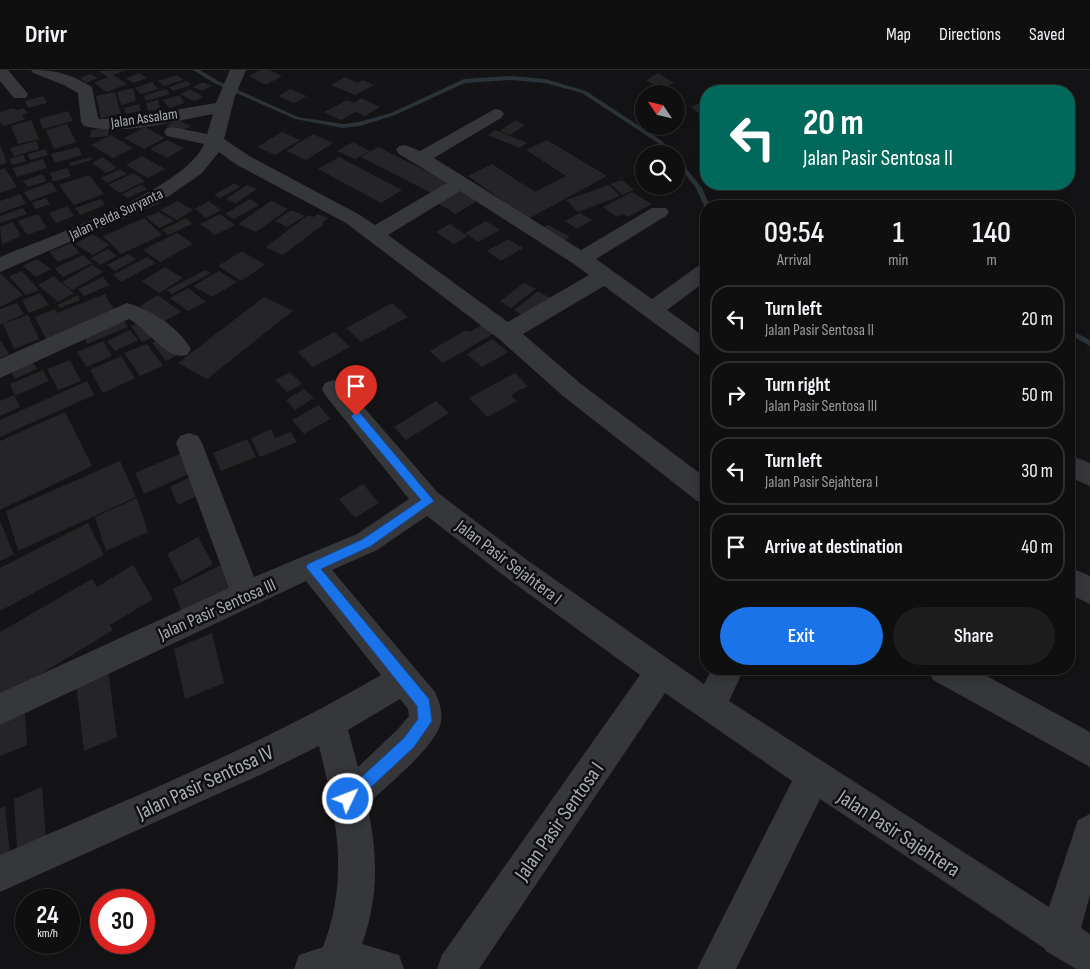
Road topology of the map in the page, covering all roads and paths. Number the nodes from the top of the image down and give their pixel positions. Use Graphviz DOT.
graph roads {
  1 [pos="1,70"];
  2 [pos="39,70"];
  3 [pos="238,70"];
  4 [pos="20,94"];
  5 [pos="220,112"];
  6 [pos="495,114"];
  7 [pos="239,126"];
  8 [pos="173,132"];
  9 [pos="215,141"];
  10 [pos="460,183"];
  11 [pos="660,212"];
  12 [pos="375,234"];
  13 [pos="581,259"];
  14 [pos="0,265"];
  15 [pos="700,275"];
  16 [pos="604,276"];
  17 [pos="652,310"];
  18 [pos="507,333"];
  19 [pos="700,345"];
  20 [pos="179,349"];
  21 [pos="0,368"];
  22 [pos="334,389"];
  23 [pos="189,443"];
  24 [pos="700,488"];
  25 [pos="428,501"];
  26 [pos="312,567"];
  27 [pos="1075,583"];
  28 [pos="1090,591"];
  29 [pos="246,594"];
  30 [pos="661,672"];
  31 [pos="725,675"];
  32 [pos="955,675"];
  33 [pos="404,679"];
  34 [pos="710,707"];
  35 [pos="0,709"];
  36 [pos="330,723"];
  37 [pos="1090,750"];
  38 [pos="813,776"];
  39 [pos="348,799"];
  40 [pos="1090,832"];
  41 [pos="0,874"];
  42 [pos="1081,955"];
  43 [pos="325,966"];
  44 [pos="385,969"];
  45 [pos="456,969"];
  46 [pos="716,969"];
  1 -- 4 [label="street"];
  2 -- 5 [label="street, Jalan Assalam"];
  3 -- 5 [label="street"];
  5 -- 7 [label="street"];
  5 -- 9 [label="street"];
  6 -- 10 [label="street"];
  8 -- 9 [label="street"];
  9 -- 12 [label="street"];
  9 -- 14 [label="street, Jalan Pelda Suryanta"];
  10 -- 12 [label="street"];
  10 -- 13 [label="street"];
  11 -- 13 [label="street"];
  12 -- 18 [label="street"];
  13 -- 16 [label="street"];
  15 -- 17 [label="street"];
  16 -- 17 [label="street"];
  16 -- 18 [label="street"];
  17 -- 19 [label="street"];
  18 -- 24 [label="street"];
  20 -- 21 [label="street"];
  22 -- 25 [label="street, Jalan Pasir Sejahtera I"];
  23 -- 29 [label="street"];
  25 -- 26 [label="street, Jalan Pasir Sentosa III"];
  25 -- 30 [label="street, Jalan Pasir Sejahtera I"];
  26 -- 29 [label="street, Jalan Pasir Sentosa III"];
  26 -- 33 [label="street"];
  27 -- 28 [label="street"];
  29 -- 35 [label="street, Jalan Pasir Sentosa III"];
  30 -- 34 [label="street, Jalan Pasir Sejahtera I"];
  30 -- 45 [label="street, Jalan Pasir Sentosa I"];
  31 -- 34 [label="street"];
  32 -- 37 [label="street"];
  33 -- 36 [label="street, Jalan Pasir Sentosa IV"];
  33 -- 39 [label="street"];
  34 -- 38 [label="street, Jalan Pasir Sajehtera"];
  36 -- 39 [label="street"];
  36 -- 41 [label="street, Jalan Pasir Sentosa IV"];
  38 -- 42 [label="street, Jalan Pasir Sajehtera"];
  38 -- 46 [label="street"];
  39 -- 43 [label="street"];
  40 -- 42 [label="street"];
  43 -- 44 [label="street"];
}
